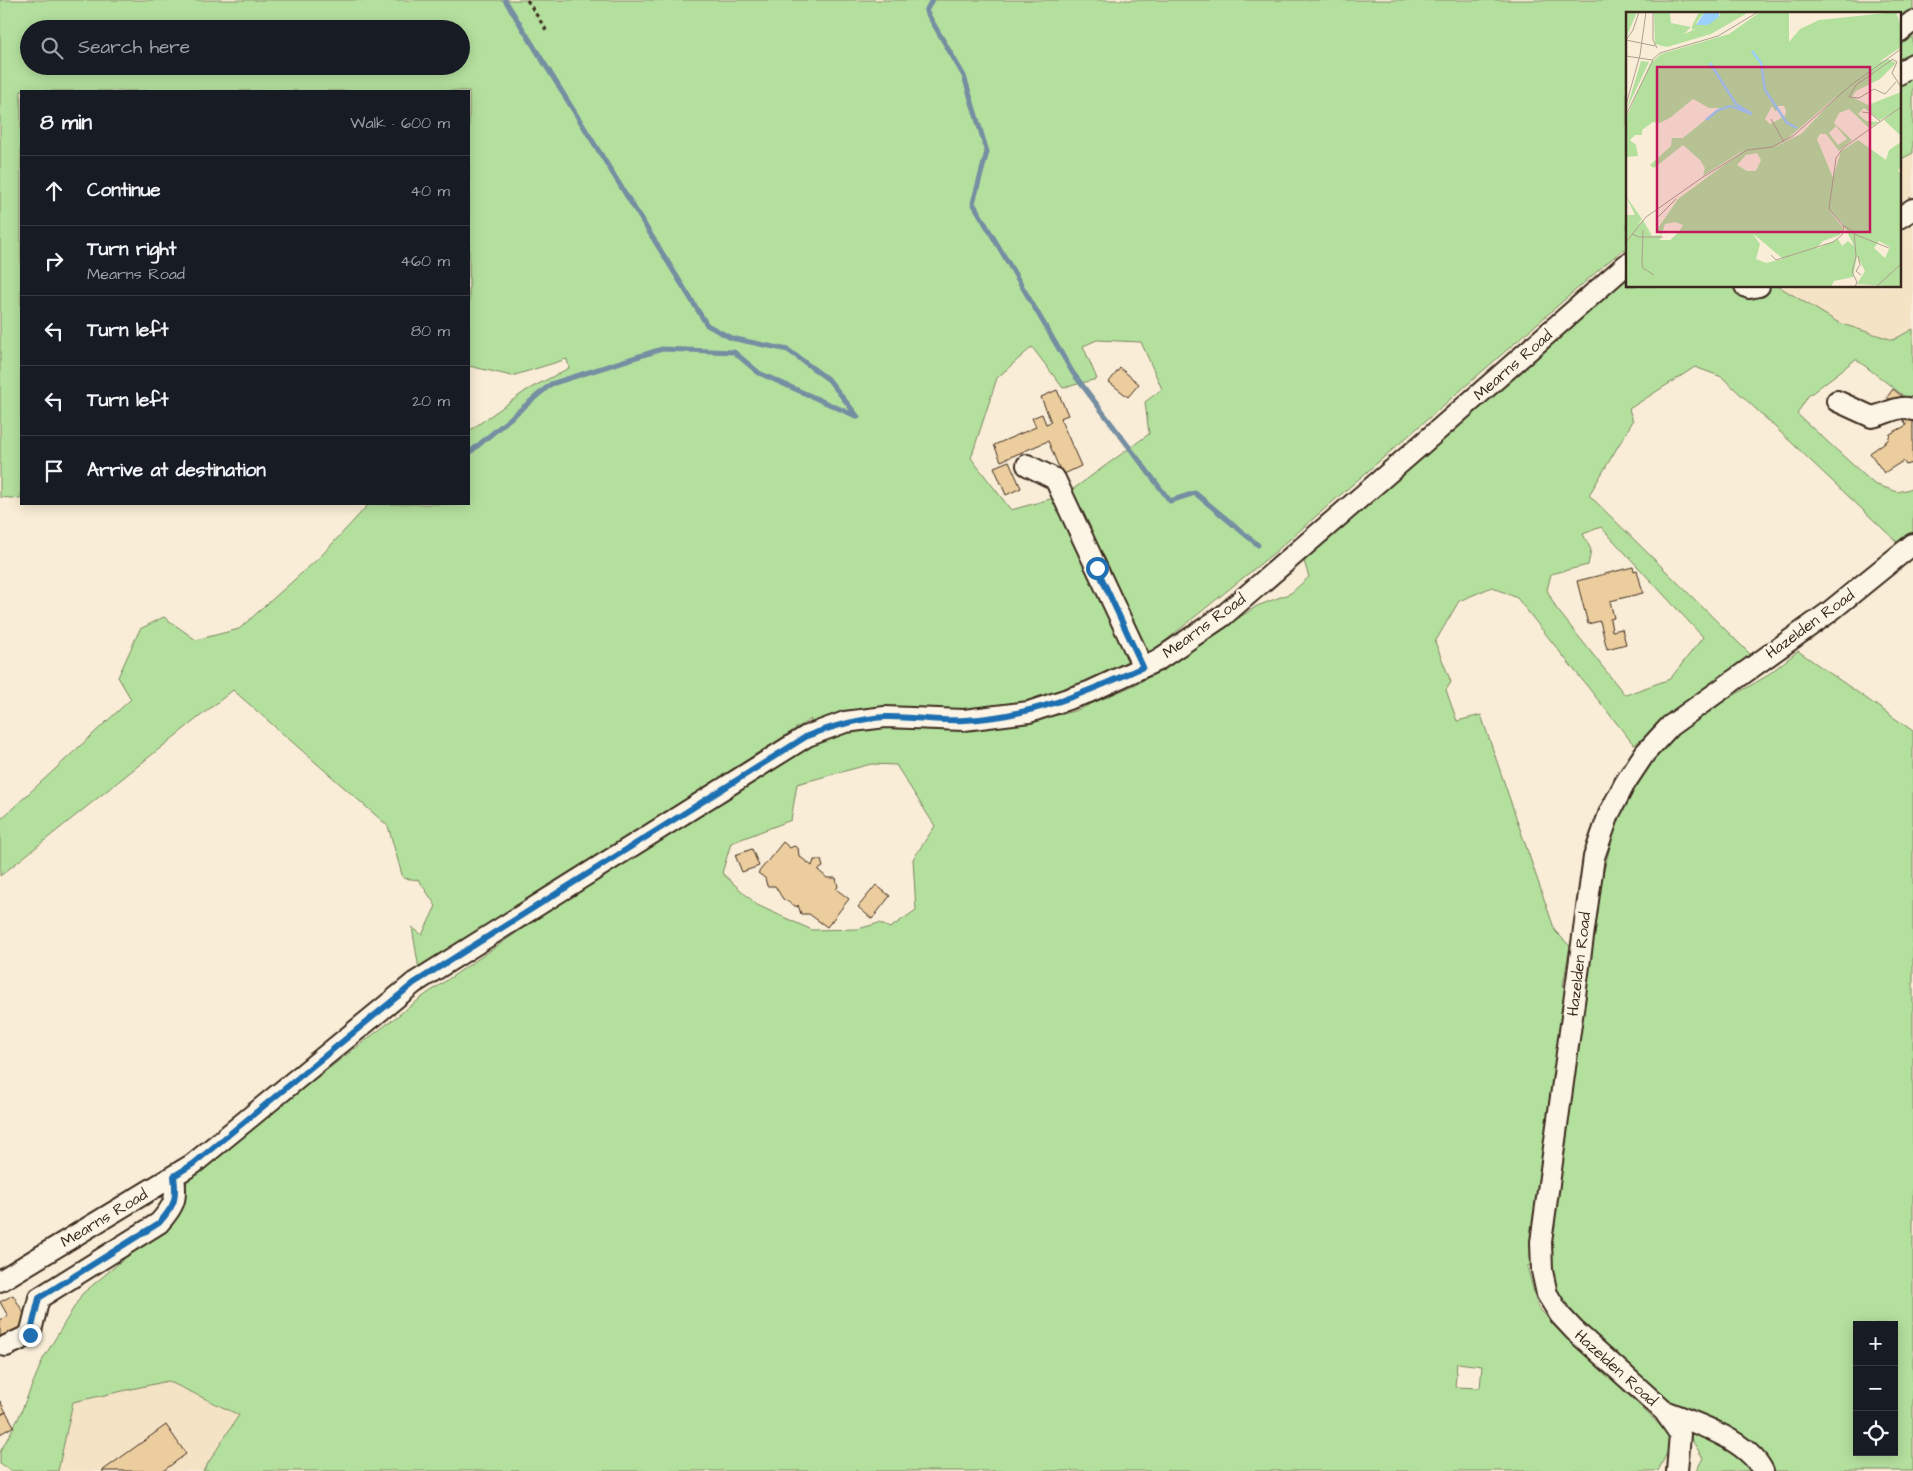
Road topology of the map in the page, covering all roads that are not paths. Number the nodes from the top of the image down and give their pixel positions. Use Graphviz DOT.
graph roads {
  1 [pos="1913,21"];
  2 [pos="1900,31"];
  3 [pos="1913,64"];
  4 [pos="1900,73"];
  5 [pos="1913,209"];
  6 [pos="1900,217"];
  7 [pos="1626,265"];
  8 [pos="1837,401"];
  9 [pos="1913,410"];
  10 [pos="1027,465"];
  11 [pos="1913,544"];
  12 [pos="1143,667"];
  13 [pos="174,1176"];
  14 [pos="0,1281"];
  15 [pos="6,1346"];
  16 [pos="1664,1411"];
  17 [pos="1679,1470"];
  18 [pos="1763,1471"];
  1 -- 2 [label="street"];
  3 -- 4 [label="street"];
  5 -- 6 [label="street"];
  7 -- 12 [label="street, Mearns Road"];
  8 -- 9 [label="street"];
  10 -- 12 [label="street"];
  11 -- 16 [label="street, Hazelden Road"];
  12 -- 13 [label="street, Mearns Road"];
  13 -- 14 [label="street, Mearns Road"];
  13 -- 15 [label="street"];
  16 -- 17 [label="street, Hazelden Road"];
  16 -- 18 [label="street"];
}
